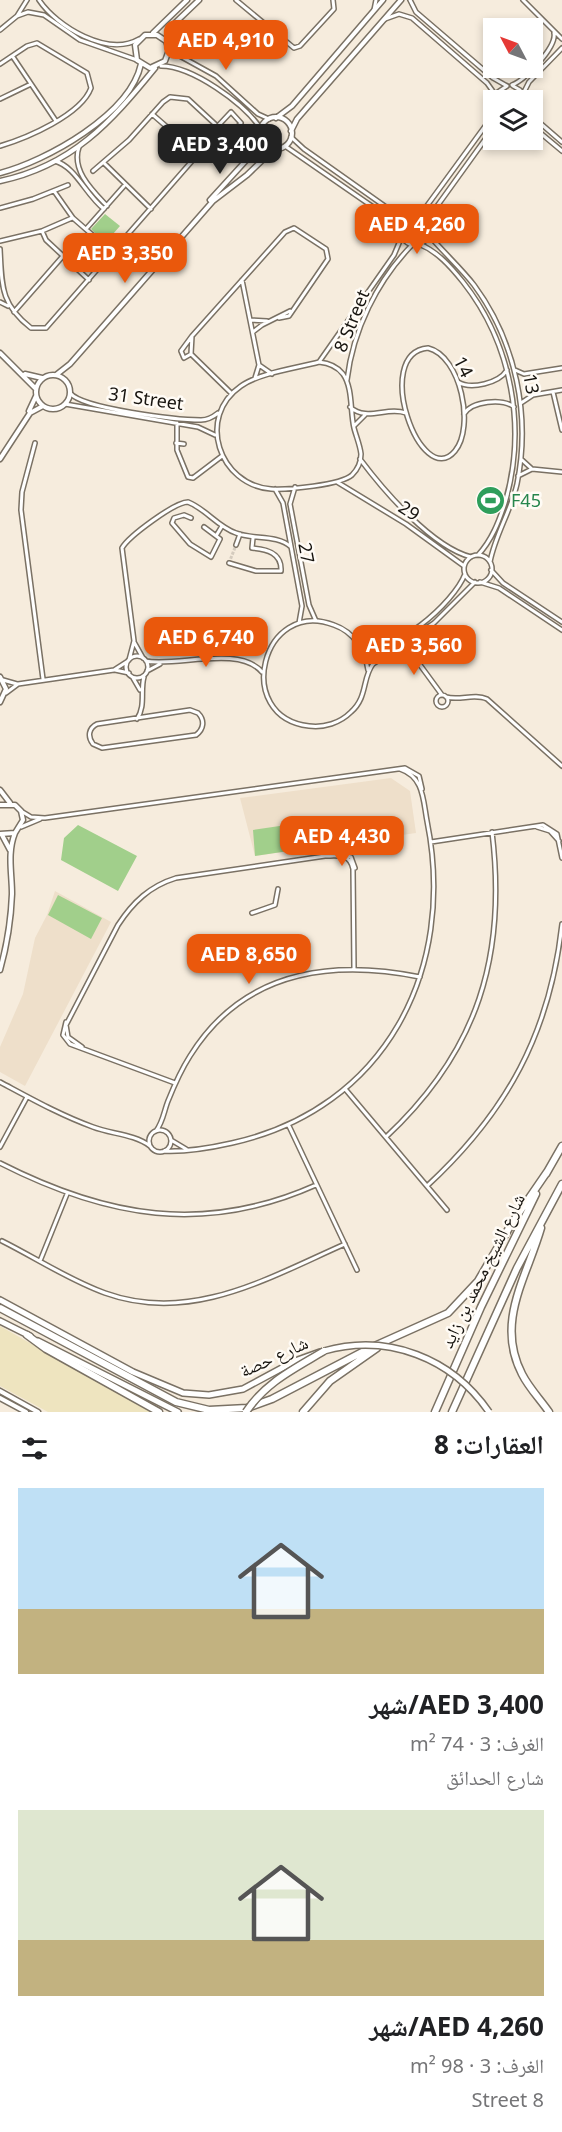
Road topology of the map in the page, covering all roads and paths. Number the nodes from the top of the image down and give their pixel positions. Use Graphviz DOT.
graph roads {
  1 [pos="27,0"];
  2 [pos="39,0"];
  3 [pos="187,0"];
  4 [pos="199,0"];
  5 [pos="237,0"];
  6 [pos="333,0"];
  7 [pos="376,0"];
  8 [pos="382,0"];
  9 [pos="401,0"];
  10 [pos="410,0"];
  11 [pos="523,0"];
  12 [pos="374,10"];
  13 [pos="17,16"];
  14 [pos="383,20"];
  15 [pos="0,30"];
  16 [pos="554,33"];
  17 [pos="152,34"];
  18 [pos="139,39"];
  19 [pos="562,39"];
  20 [pos="166,41"];
  21 [pos="562,48"];
  22 [pos="169,50"];
  23 [pos="13,57"];
  24 [pos="137,60"];
  25 [pos="0,64"];
  26 [pos="141,64"];
  27 [pos="161,66"];
  28 [pos="155,68"];
  29 [pos="31,84"];
  30 [pos="507,86"];
  31 [pos="512,86"];
  32 [pos="491,90"];
  33 [pos="501,90"];
  34 [pos="518,90"];
  35 [pos="525,90"];
  36 [pos="0,99"];
  37 [pos="152,114"];
  38 [pos="276,118"];
  39 [pos="269,119"];
  40 [pos="56,121"];
  41 [pos="543,126"];
  42 [pos="215,129"];
  43 [pos="261,129"];
  44 [pos="483,129"];
  45 [pos="291,131"];
  46 [pos="260,135"];
  47 [pos="543,136"];
  48 [pos="291,137"];
  49 [pos="483,142"];
  50 [pos="562,142"];
  51 [pos="0,146"];
  52 [pos="285,146"];
  53 [pos="79,147"];
  54 [pos="274,149"];
  55 [pos="562,152"];
  56 [pos="198,154"];
  57 [pos="55,161"];
  58 [pos="104,163"];
  59 [pos="93,171"];
  60 [pos="0,173"];
  61 [pos="0,181"];
  62 [pos="68,185"];
  63 [pos="125,185"];
  64 [pos="54,191"];
  65 [pos="94,192"];
  66 [pos="89,196"];
  67 [pos="99,197"];
  68 [pos="113,199"];
  69 [pos="95,202"];
  70 [pos="105,207"];
  71 [pos="0,208"];
  72 [pos="151,209"];
  73 [pos="98,216"];
  74 [pos="73,218"];
  75 [pos="196,218"];
  76 [pos="418,218"];
  77 [pos="409,219"];
  78 [pos="427,226"];
  79 [pos="86,230"];
  80 [pos="42,231"];
  81 [pos="401,231"];
  82 [pos="428,234"];
  83 [pos="402,237"];
  84 [pos="0,241"];
  85 [pos="419,244"];
  86 [pos="412,245"];
  87 [pos="0,249"];
  88 [pos="113,253"];
  89 [pos="63,256"];
  90 [pos="2,280"];
  91 [pos="89,280"];
  92 [pos="242,280"];
  93 [pos="0,284"];
  94 [pos="236,288"];
  95 [pos="246,292"];
  96 [pos="0,302"];
  97 [pos="9,307"];
  98 [pos="14,312"];
  99 [pos="251,320"];
  100 [pos="269,321"];
  101 [pos="253,332"];
  102 [pos="192,336"];
  103 [pos="0,353"];
  104 [pos="191,354"];
  105 [pos="319,362"];
  106 [pos="70,364"];
  107 [pos="259,365"];
  108 [pos="15,366"];
  109 [pos="562,368"];
  110 [pos="514,369"];
  111 [pos="507,370"];
  112 [pos="56,375"];
  113 [pos="274,375"];
  114 [pos="42,378"];
  115 [pos="254,379"];
  116 [pos="67,381"];
  117 [pos="347,382"];
  118 [pos="458,382"];
  119 [pos="562,390"];
  120 [pos="553,391"];
  121 [pos="70,393"];
  122 [pos="231,393"];
  123 [pos="36,394"];
  124 [pos="404,402"];
  125 [pos="521,403"];
  126 [pos="65,404"];
  127 [pos="43,406"];
  128 [pos="350,407"];
  129 [pos="514,407"];
  130 [pos="394,410"];
  131 [pos="219,412"];
  132 [pos="406,413"];
  133 [pos="365,415"];
  134 [pos="464,416"];
  135 [pos="177,423"];
  136 [pos="354,427"];
  137 [pos="18,429"];
  138 [pos="562,430"];
  139 [pos="215,436"];
  140 [pos="176,443"];
  141 [pos="35,444"];
  142 [pos="184,444"];
  143 [pos="222,456"];
  144 [pos="0,459"];
  145 [pos="360,459"];
  146 [pos="521,459"];
  147 [pos="532,468"];
  148 [pos="561,472"];
  149 [pos="518,476"];
  150 [pos="337,482"];
  151 [pos="295,487"];
  152 [pos="275,489"];
  153 [pos="191,518"];
  154 [pos="222,526"];
  155 [pos="204,527"];
  156 [pos="288,530"];
  157 [pos="240,534"];
  158 [pos="216,536"];
  159 [pos="253,538"];
  160 [pos="277,539"];
  161 [pos="236,545"];
  162 [pos="291,547"];
  163 [pos="478,555"];
  164 [pos="471,557"];
  165 [pos="490,562"];
  166 [pos="229,563"];
  167 [pos="464,566"];
  168 [pos="491,570"];
  169 [pos="465,574"];
  170 [pos="475,582"];
  171 [pos="480,582"];
  172 [pos="316,621"];
  173 [pos="562,622"];
  174 [pos="299,624"];
  175 [pos="562,630"];
  176 [pos="134,641"];
  177 [pos="415,644"];
  178 [pos="361,648"];
  179 [pos="401,649"];
  180 [pos="412,654"];
  181 [pos="144,659"];
  182 [pos="264,660"];
  183 [pos="129,661"];
  184 [pos="162,663"];
  185 [pos="251,664"];
  186 [pos="114,670"];
  187 [pos="368,670"];
  188 [pos="262,672"];
  189 [pos="146,673"];
  190 [pos="130,675"];
  191 [pos="2,679"];
  192 [pos="43,679"];
  193 [pos="18,684"];
  194 [pos="434,687"];
  195 [pos="141,692"];
  196 [pos="6,693"];
  197 [pos="444,696"];
  198 [pos="436,699"];
  199 [pos="455,699"];
  200 [pos="0,702"];
  201 [pos="446,704"];
  202 [pos="143,707"];
  203 [pos="150,716"];
  204 [pos="137,718"];
  205 [pos="562,766"];
  206 [pos="0,790"];
  207 [pos="10,804"];
  208 [pos="0,805"];
  209 [pos="21,811"];
  210 [pos="45,818"];
  211 [pos="21,827"];
  212 [pos="492,832"];
  213 [pos="15,833"];
  214 [pos="0,834"];
  215 [pos="431,841"];
  216 [pos="561,846"];
  217 [pos="10,850"];
  218 [pos="562,858"];
  219 [pos="278,889"];
  220 [pos="252,913"];
  221 [pos="562,924"];
  222 [pos="352,968"];
  223 [pos="0,969"];
  224 [pos="420,979"];
  225 [pos="0,1082"];
  226 [pos="176,1083"];
  227 [pos="345,1090"];
  228 [pos="27,1096"];
  229 [pos="163,1116"];
  230 [pos="288,1126"];
  231 [pos="156,1131"];
  232 [pos="166,1132"];
  233 [pos="150,1136"];
  234 [pos="386,1137"];
  235 [pos="136,1139"];
  236 [pos="170,1139"];
  237 [pos="150,1146"];
  238 [pos="562,1146"];
  239 [pos="0,1147"];
  240 [pos="191,1149"];
  241 [pos="164,1151"];
  242 [pos="0,1163"];
  243 [pos="547,1172"];
  244 [pos="316,1185"];
  245 [pos="562,1185"];
  246 [pos="427,1186"];
  247 [pos="68,1194"];
  248 [pos="447,1210"];
  249 [pos="545,1216"];
  250 [pos="2,1241"];
  251 [pos="345,1244"];
  252 [pos="40,1261"];
  253 [pos="357,1270"];
  254 [pos="0,1300"];
  255 [pos="0,1308"];
  256 [pos="0,1321"];
  257 [pos="27,1335"];
  258 [pos="390,1340"];
  259 [pos="324,1351"];
  260 [pos="0,1392"];
  261 [pos="0,1398"];
  262 [pos="26,1412"];
  263 [pos="38,1412"];
  264 [pos="159,1412"];
  265 [pos="178,1412"];
  266 [pos="246,1412"];
  267 [pos="303,1412"];
  268 [pos="435,1412"];
  269 [pos="452,1412"];
  270 [pos="489,1412"];
  271 [pos="549,1412"];
  1 -- 13 [label="street"];
  2 -- 18 [label="street"];
  3 -- 17 [label="street"];
  4 -- 20 [label="street"];
  5 -- 6 [label="street"];
  7 -- 12 [label="street"];
  8 -- 12 [label="street"];
  9 -- 14 [label="street"];
  10 -- 30 [label="street"];
  11 -- 16 [label="street"];
  12 -- 38 [label="street"];
  13 -- 15 [label="street"];
  13 -- 24 [label="street"];
  14 -- 32 [label="street"];
  14 -- 45 [label="street"];
  16 -- 19 [label="street"];
  16 -- 31 [label="street"];
  17 -- 18 [label="street"];
  17 -- 20 [label="street"];
  18 -- 24 [label="street"];
  20 -- 22 [label="street"];
  21 -- 35 [label="street"];
  22 -- 27 [label="street"];
  22 -- 39 [label="street"];
  23 -- 25 [label="street"];
  23 -- 29 [label="street"];
  23 -- 40 [label="street"];
  24 -- 26 [label="street"];
  26 -- 28 [label="street"];
  26 -- 60 [label="street"];
  27 -- 28 [label="street"];
  27 -- 43 [label="street"];
  28 -- 53 [label="street"];
  29 -- 36 [label="street"];
  29 -- 40 [label="street"];
  30 -- 31 [label="street"];
  30 -- 33 [label="street"];
  31 -- 34 [label="street"];
  37 -- 42 [label="street"];
  37 -- 56 [label="street"];
  37 -- 58 [label="street"];
  38 -- 39 [label="street"];
  38 -- 45 [label="street"];
  39 -- 43 [label="street"];
  40 -- 51 [label="street"];
  41 -- 50 [label="street"];
  42 -- 42 [label="street"];
  42 -- 56 [label="street"];
  43 -- 46 [label="street"];
  44 -- 76 [label="street"];
  45 -- 48 [label="street"];
  46 -- 54 [label="street"];
  46 -- 75 [label="street"];
  47 -- 55 [label="street"];
  48 -- 52 [label="street"];
  48 -- 77 [label="street"];
  49 -- 78 [label="street"];
  52 -- 54 [label="street"];
  52 -- 81 [label="street"];
  53 -- 57 [label="street"];
  53 -- 65 [label="street"];
  54 -- 75 [label="street"];
  56 -- 72 [label="street"];
  57 -- 61 [label="street"];
  57 -- 66 [label="street"];
  58 -- 59 [label="street"];
  58 -- 63 [label="street"];
  62 -- 64 [label="street"];
  63 -- 68 [label="street"];
  63 -- 72 [label="street"];
  64 -- 71 [label="street"];
  64 -- 74 [label="street"];
  65 -- 66 [label="street"];
  65 -- 67 [label="street"];
  66 -- 69 [label="street"];
  67 -- 68 [label="street"];
  67 -- 70 [label="street"];
  68 -- 70 [label="street"];
  69 -- 70 [label="street"];
  69 -- 73 [label="street"];
  70 -- 73 [label="street"];
  72 -- 88 [label="street"];
  73 -- 79 [label="street"];
  74 -- 79 [label="street"];
  74 -- 80 [label="street"];
  75 -- 106 [label="street"];
  76 -- 77 [label="street"];
  76 -- 78 [label="street"];
  77 -- 81 [label="street"];
  78 -- 82 [label="street"];
  79 -- 88 [label="street"];
  80 -- 84 [label="street"];
  80 -- 89 [label="street"];
  81 -- 83 [label="street"];
  82 -- 85 [label="street"];
  82 -- 110 [label="street, 13"];
  83 -- 86 [label="street"];
  83 -- 105 [label="street, 8 Street"];
  85 -- 86 [label="street"];
  85 -- 111 [label="street, 13"];
  86 -- 117 [label="street, 8 Street"];
  87 -- 90 [label="street"];
  88 -- 91 [label="street"];
  89 -- 91 [label="street"];
  89 -- 98 [label="street"];
  90 -- 93 [label="street"];
  90 -- 97 [label="street"];
  91 -- 98 [label="street"];
  92 -- 94 [label="street"];
  92 -- 95 [label="street"];
  92 -- 100 [label="street"];
  94 -- 95 [label="street"];
  94 -- 102 [label="street"];
  95 -- 99 [label="street"];
  96 -- 97 [label="street"];
  97 -- 98 [label="street"];
  99 -- 100 [label="street"];
  99 -- 101 [label="street"];
  100 -- 101 [label="street"];
  101 -- 107 [label="street"];
  102 -- 104 [label="street"];
  102 -- 104 [label="street"];
  103 -- 108 [label="street"];
  104 -- 122 [label="street"];
  105 -- 113 [label="street"];
  105 -- 117 [label="street"];
  106 -- 112 [label="street"];
  106 -- 116 [label="street"];
  107 -- 113 [label="street"];
  107 -- 115 [label="street"];
  108 -- 114 [label="street"];
  108 -- 123 [label="street"];
  109 -- 110 [label="street"];
  110 -- 125 [label="street, 13"];
  111 -- 118 [label="street"];
  111 -- 129 [label="street, 13"];
  112 -- 114 [label="street"];
  112 -- 116 [label="street"];
  113 -- 115 [label="street"];
  114 -- 123 [label="street"];
  115 -- 122 [label="street"];
  116 -- 121 [label="street"];
  117 -- 128 [label="street"];
  118 -- 124 [label="street, 14"];
  118 -- 134 [label="street, 14"];
  119 -- 120 [label="street"];
  120 -- 125 [label="street"];
  120 -- 138 [label="street"];
  121 -- 126 [label="street"];
  121 -- 131 [label="street, 31 Street"];
  122 -- 131 [label="street"];
  123 -- 127 [label="street"];
  123 -- 137 [label="street"];
  124 -- 130 [label="street"];
  124 -- 132 [label="street, 14"];
  125 -- 146 [label="street, 13"];
  126 -- 127 [label="street"];
  126 -- 135 [label="street, 31 Street"];
  127 -- 137 [label="street"];
  128 -- 133 [label="street"];
  128 -- 136 [label="street"];
  129 -- 134 [label="street"];
  129 -- 163 [label="street, 13"];
  130 -- 132 [label="street"];
  130 -- 133 [label="street"];
  131 -- 139 [label="street"];
  132 -- 134 [label="street, 14"];
  133 -- 136 [label="street"];
  135 -- 139 [label="street, 31 Street"];
  135 -- 140 [label="street"];
  136 -- 145 [label="street"];
  137 -- 144 [label="street"];
  139 -- 143 [label="street"];
  140 -- 142 [label="street"];
  140 -- 143 [label="street"];
  141 -- 192 [label="street"];
  143 -- 152 [label="street"];
  145 -- 150 [label="street"];
  145 -- 164 [label="street, 29"];
  146 -- 147 [label="street"];
  146 -- 149 [label="street, 13"];
  147 -- 148 [label="street"];
  147 -- 149 [label="street"];
  149 -- 165 [label="street, 13"];
  150 -- 151 [label="street"];
  150 -- 167 [label="street, 29"];
  151 -- 152 [label="street"];
  151 -- 172 [label="street, 27"];
  152 -- 156 [label="street, 27"];
  153 -- 158 [label="street"];
  154 -- 157 [label="street"];
  154 -- 158 [label="street"];
  154 -- 176 [label="street"];
  155 -- 158 [label="street"];
  156 -- 160 [label="street"];
  156 -- 162 [label="street, 27"];
  157 -- 159 [label="street"];
  157 -- 161 [label="street"];
  159 -- 160 [label="street"];
  159 -- 166 [label="street"];
  160 -- 162 [label="street"];
  162 -- 174 [label="street, 27"];
  163 -- 164 [label="street"];
  163 -- 165 [label="street"];
  164 -- 167 [label="street"];
  165 -- 168 [label="street"];
  167 -- 169 [label="street"];
  168 -- 171 [label="street"];
  168 -- 173 [label="street"];
  169 -- 170 [label="street"];
  169 -- 178 [label="street"];
  170 -- 171 [label="street"];
  170 -- 187 [label="street"];
  171 -- 175 [label="street"];
  172 -- 174 [label="street"];
  172 -- 178 [label="street"];
  174 -- 182 [label="street"];
  176 -- 181 [label="street"];
  176 -- 183 [label="street"];
  177 -- 180 [label="street"];
  178 -- 187 [label="street"];
  179 -- 180 [label="street"];
  180 -- 194 [label="street"];
  181 -- 183 [label="street"];
  181 -- 184 [label="street"];
  181 -- 189 [label="street"];
  182 -- 185 [label="street"];
  182 -- 188 [label="street"];
  183 -- 186 [label="street"];
  183 -- 190 [label="street"];
  184 -- 185 [label="street"];
  184 -- 189 [label="street"];
  185 -- 188 [label="street"];
  186 -- 190 [label="street"];
  186 -- 192 [label="street"];
  187 -- 188 [label="street"];
  189 -- 190 [label="street"];
  189 -- 195 [label="street"];
  190 -- 195 [label="street"];
  191 -- 193 [label="street"];
  191 -- 196 [label="street"];
  192 -- 193 [label="street"];
  193 -- 196 [label="street"];
  194 -- 197 [label="street"];
  194 -- 198 [label="street"];
  195 -- 202 [label="street"];
  196 -- 200 [label="street"];
  197 -- 198 [label="street"];
  197 -- 199 [label="street"];
  197 -- 201 [label="street"];
  198 -- 201 [label="street"];
  199 -- 201 [label="street"];
  199 -- 205 [label="street"];
  202 -- 203 [label="street"];
  202 -- 204 [label="street"];
  203 -- 204 [label="street"];
  203 -- 204 [label="street"];
  206 -- 207 [label="street"];
  207 -- 208 [label="street"];
  207 -- 209 [label="street"];
  209 -- 210 [label="street"];
  209 -- 211 [label="street"];
  210 -- 211 [label="street"];
  210 -- 215 [label="street"];
  211 -- 213 [label="street"];
  212 -- 215 [label="street"];
  212 -- 216 [label="street"];
  212 -- 234 [label="street"];
  213 -- 214 [label="street"];
  213 -- 217 [label="street"];
  214 -- 217 [label="street"];
  215 -- 224 [label="street"];
  216 -- 218 [label="street"];
  217 -- 223 [label="street"];
  219 -- 220 [label="street"];
  221 -- 246 [label="street"];
  222 -- 224 [label="street"];
  222 -- 226 [label="street"];
  222 -- 226 [label="street"];
  224 -- 227 [label="street"];
  225 -- 228 [label="street"];
  226 -- 229 [label="street"];
  227 -- 230 [label="street"];
  227 -- 234 [label="street"];
  228 -- 235 [label="street"];
  228 -- 239 [label="street"];
  229 -- 231 [label="street"];
  229 -- 232 [label="street"];
  230 -- 240 [label="street"];
  230 -- 244 [label="street"];
  231 -- 232 [label="street"];
  231 -- 233 [label="street"];
  232 -- 236 [label="street"];
  233 -- 235 [label="street"];
  233 -- 237 [label="street"];
  234 -- 246 [label="street"];
  235 -- 237 [label="street"];
  236 -- 240 [label="street"];
  236 -- 241 [label="street"];
  237 -- 241 [label="street"];
  238 -- 243 [label="highway, شارع الشيخ محمد بن زايد"];
  240 -- 241 [label="street"];
  242 -- 247 [label="street"];
  243 -- 258 [label="highway"];
  243 -- 268 [label="highway, شارع الشيخ محمد بن زايد"];
  244 -- 247 [label="street"];
  244 -- 251 [label="street"];
  245 -- 249 [label="highway, شارع الشيخ محمد بن زايد"];
  246 -- 248 [label="street"];
  247 -- 252 [label="street"];
  249 -- 269 [label="highway, شارع الشيخ محمد بن زايد"];
  249 -- 271 [label="highway"];
  250 -- 252 [label="street"];
  251 -- 252 [label="street"];
  251 -- 253 [label="street"];
  254 -- 259 [label="main road, شارع حصة, bridge"];
  255 -- 258 [label="highway"];
  256 -- 257 [label="main road"];
  257 -- 264 [label="highway"];
  257 -- 265 [label="main road"];
  258 -- 267 [label="highway"];
  259 -- 266 [label="highway, bridge"];
  259 -- 270 [label="main road, شارع حصة, bridge"];
  260 -- 263 [label="street"];
  261 -- 262 [label="street"];
}
